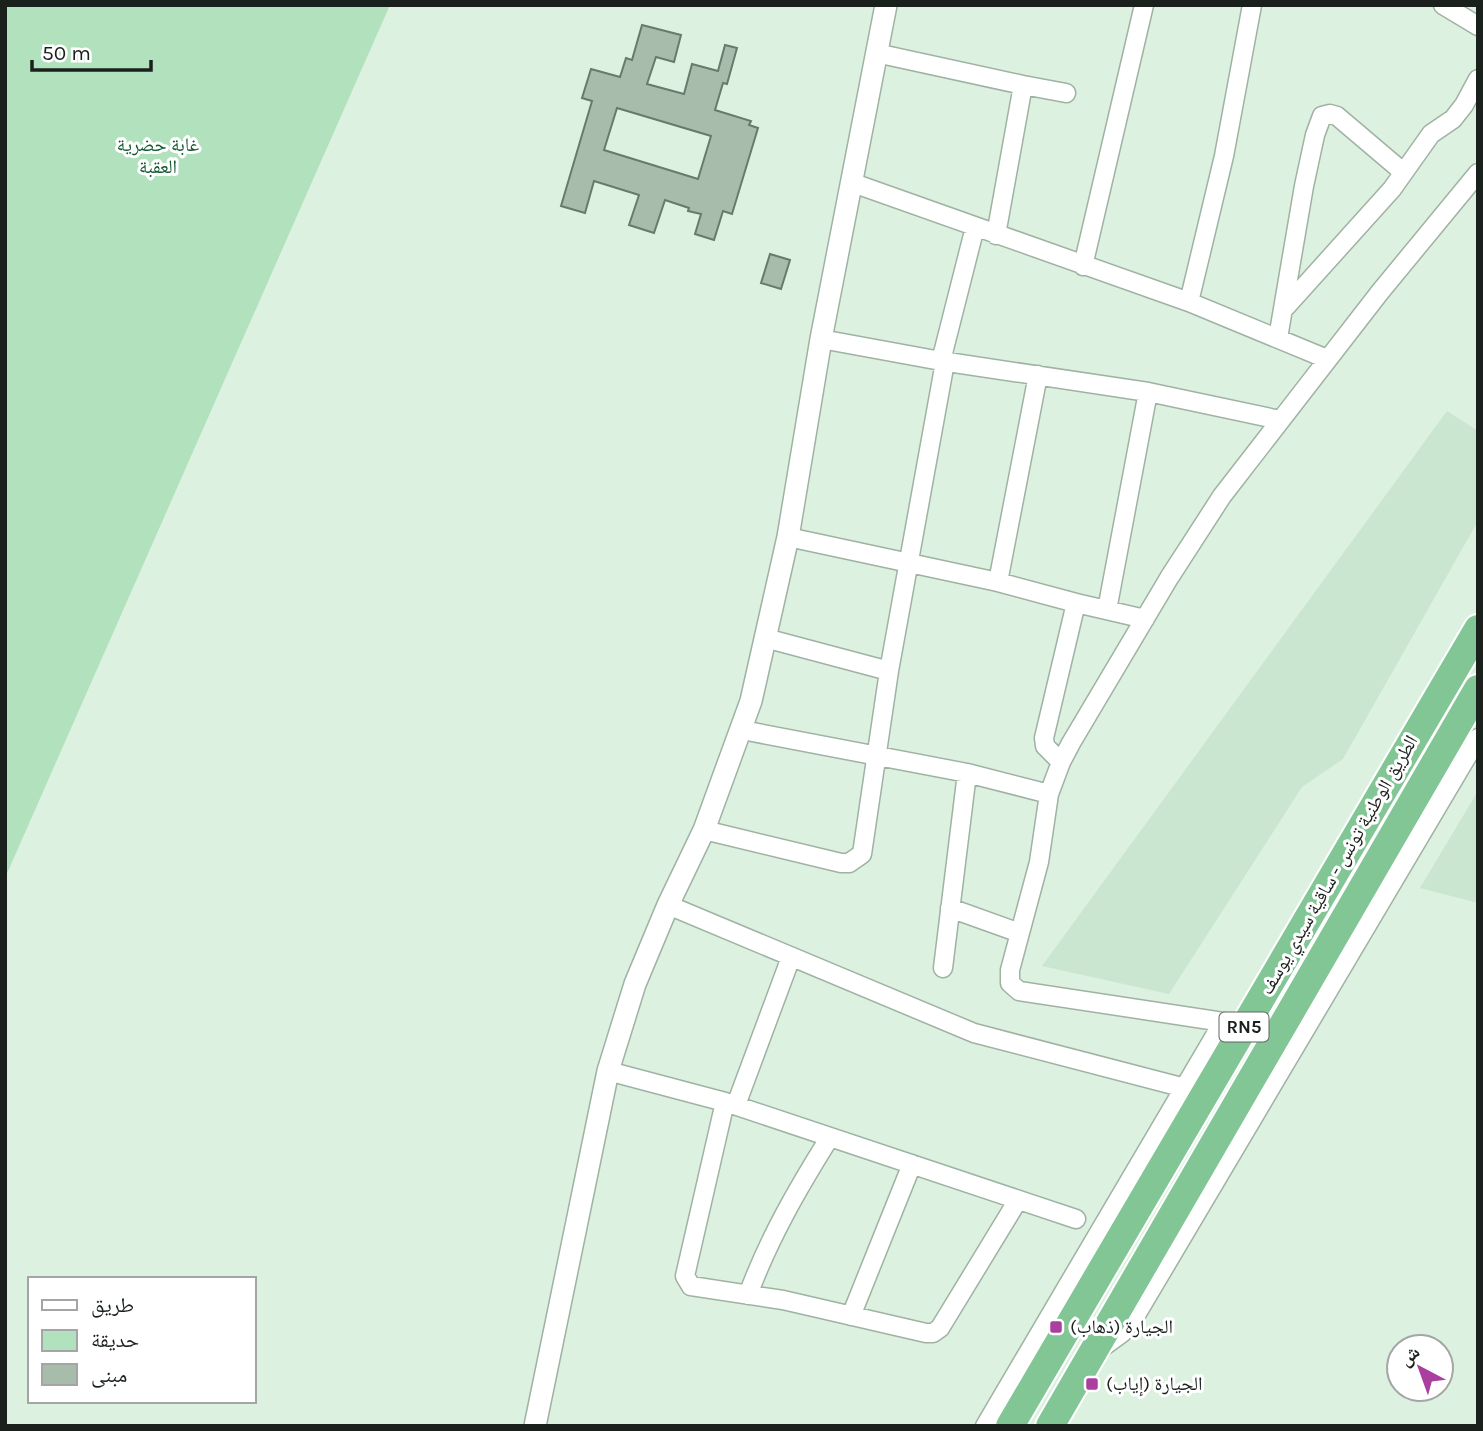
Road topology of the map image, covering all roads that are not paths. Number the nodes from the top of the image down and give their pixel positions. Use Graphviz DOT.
graph roads {
  1 [pos="886,5"];
  2 [pos="1144,5"];
  3 [pos="1252,5"];
  4 [pos="1443,5"];
  5 [pos="1478,26"];
  6 [pos="876,53"];
  7 [pos="1478,79"];
  8 [pos="1023,85"];
  9 [pos="1066,93"];
  10 [pos="1403,172"];
  11 [pos="1478,173"];
  12 [pos="853,183"];
  13 [pos="975,227"];
  14 [pos="996,234"];
  15 [pos="1083,266"];
  16 [pos="1189,302"];
  17 [pos="1283,310"];
  18 [pos="1278,338"];
  19 [pos="821,339"];
  20 [pos="1327,359"];
  21 [pos="943,362"];
  22 [pos="1038,375"];
  23 [pos="1148,391"];
  24 [pos="1280,419"];
  25 [pos="788,537"];
  26 [pos="909,564"];
  27 [pos="998,582"];
  28 [pos="1076,603"];
  29 [pos="1107,610"];
  30 [pos="1145,619"];
  31 [pos="1478,629"];
  32 [pos="765,638"];
  33 [pos="889,671"];
  34 [pos="1478,689"];
  35 [pos="742,730"];
  36 [pos="1478,738"];
  37 [pos="875,756"];
  38 [pos="1060,762"];
  39 [pos="967,773"];
  40 [pos="1049,794"];
  41 [pos="704,830"];
  42 [pos="668,905"];
  43 [pos="950,908"];
  44 [pos="1020,933"];
  45 [pos="791,957"];
  46 [pos="943,968"];
  47 [pos="608,1071"];
  48 [pos="1185,1088"];
  49 [pos="730,1103"];
  50 [pos="830,1137"];
  51 [pos="912,1164"];
  52 [pos="1018,1200"];
  53 [pos="1076,1219"];
  54 [pos="748,1294"];
  55 [pos="850,1316"];
  56 [pos="1093,1352"];
  57 [pos="535,1426"];
  58 [pos="985,1426"];
  59 [pos="1010,1426"];
  60 [pos="1050,1426"];
  1 -- 6 [label="street"];
  2 -- 15 [label="street"];
  3 -- 16 [label="street"];
  4 -- 5 [label="street"];
  6 -- 8 [label="street"];
  6 -- 12 [label="street"];
  7 -- 10 [label="street"];
  8 -- 9 [label="street"];
  8 -- 14 [label="street"];
  10 -- 17 [label="street"];
  10 -- 17 [label="street"];
  11 -- 20 [label="street"];
  12 -- 13 [label="street"];
  12 -- 19 [label="street"];
  13 -- 14 [label="street"];
  13 -- 21 [label="street"];
  14 -- 15 [label="street"];
  15 -- 16 [label="street"];
  16 -- 18 [label="street"];
  17 -- 18 [label="street"];
  18 -- 20 [label="street"];
  19 -- 21 [label="street"];
  19 -- 25 [label="street"];
  20 -- 24 [label="street"];
  21 -- 22 [label="street"];
  21 -- 26 [label="street"];
  22 -- 23 [label="street"];
  22 -- 27 [label="street"];
  23 -- 24 [label="street"];
  23 -- 29 [label="street"];
  24 -- 30 [label="street"];
  25 -- 26 [label="street"];
  25 -- 32 [label="street"];
  26 -- 27 [label="street"];
  26 -- 33 [label="street"];
  27 -- 28 [label="street"];
  28 -- 29 [label="street"];
  28 -- 38 [label="street"];
  29 -- 30 [label="street"];
  30 -- 38 [label="street"];
  31 -- 59 [label="highway, الطريق الوطنية تونس - ساقية سيدي يوسف / RN5"];
  32 -- 33 [label="street"];
  32 -- 35 [label="street"];
  33 -- 37 [label="street"];
  34 -- 56 [label="highway, الطريق الوطنية تونس - ساقية سيدي يوسف / RN5"];
  35 -- 37 [label="street"];
  35 -- 41 [label="street"];
  36 -- 56 [label="street"];
  37 -- 39 [label="street"];
  37 -- 41 [label="street"];
  38 -- 40 [label="street"];
  39 -- 40 [label="street"];
  39 -- 43 [label="street"];
  40 -- 44 [label="street"];
  41 -- 42 [label="street"];
  42 -- 45 [label="street"];
  42 -- 47 [label="street"];
  43 -- 44 [label="street"];
  43 -- 46 [label="street"];
  44 -- 48 [label="street"];
  45 -- 48 [label="street"];
  45 -- 49 [label="street"];
  47 -- 49 [label="street"];
  47 -- 57 [label="street"];
  48 -- 58 [label="street"];
  49 -- 50 [label="street"];
  49 -- 54 [label="street"];
  50 -- 51 [label="street"];
  50 -- 54 [label="street"];
  51 -- 52 [label="street"];
  51 -- 55 [label="street"];
  52 -- 53 [label="street"];
  52 -- 55 [label="street"];
  54 -- 55 [label="street"];
  56 -- 60 [label="highway, الطريق الوطنية تونس - ساقية سيدي يوسف / RN5"];
}
